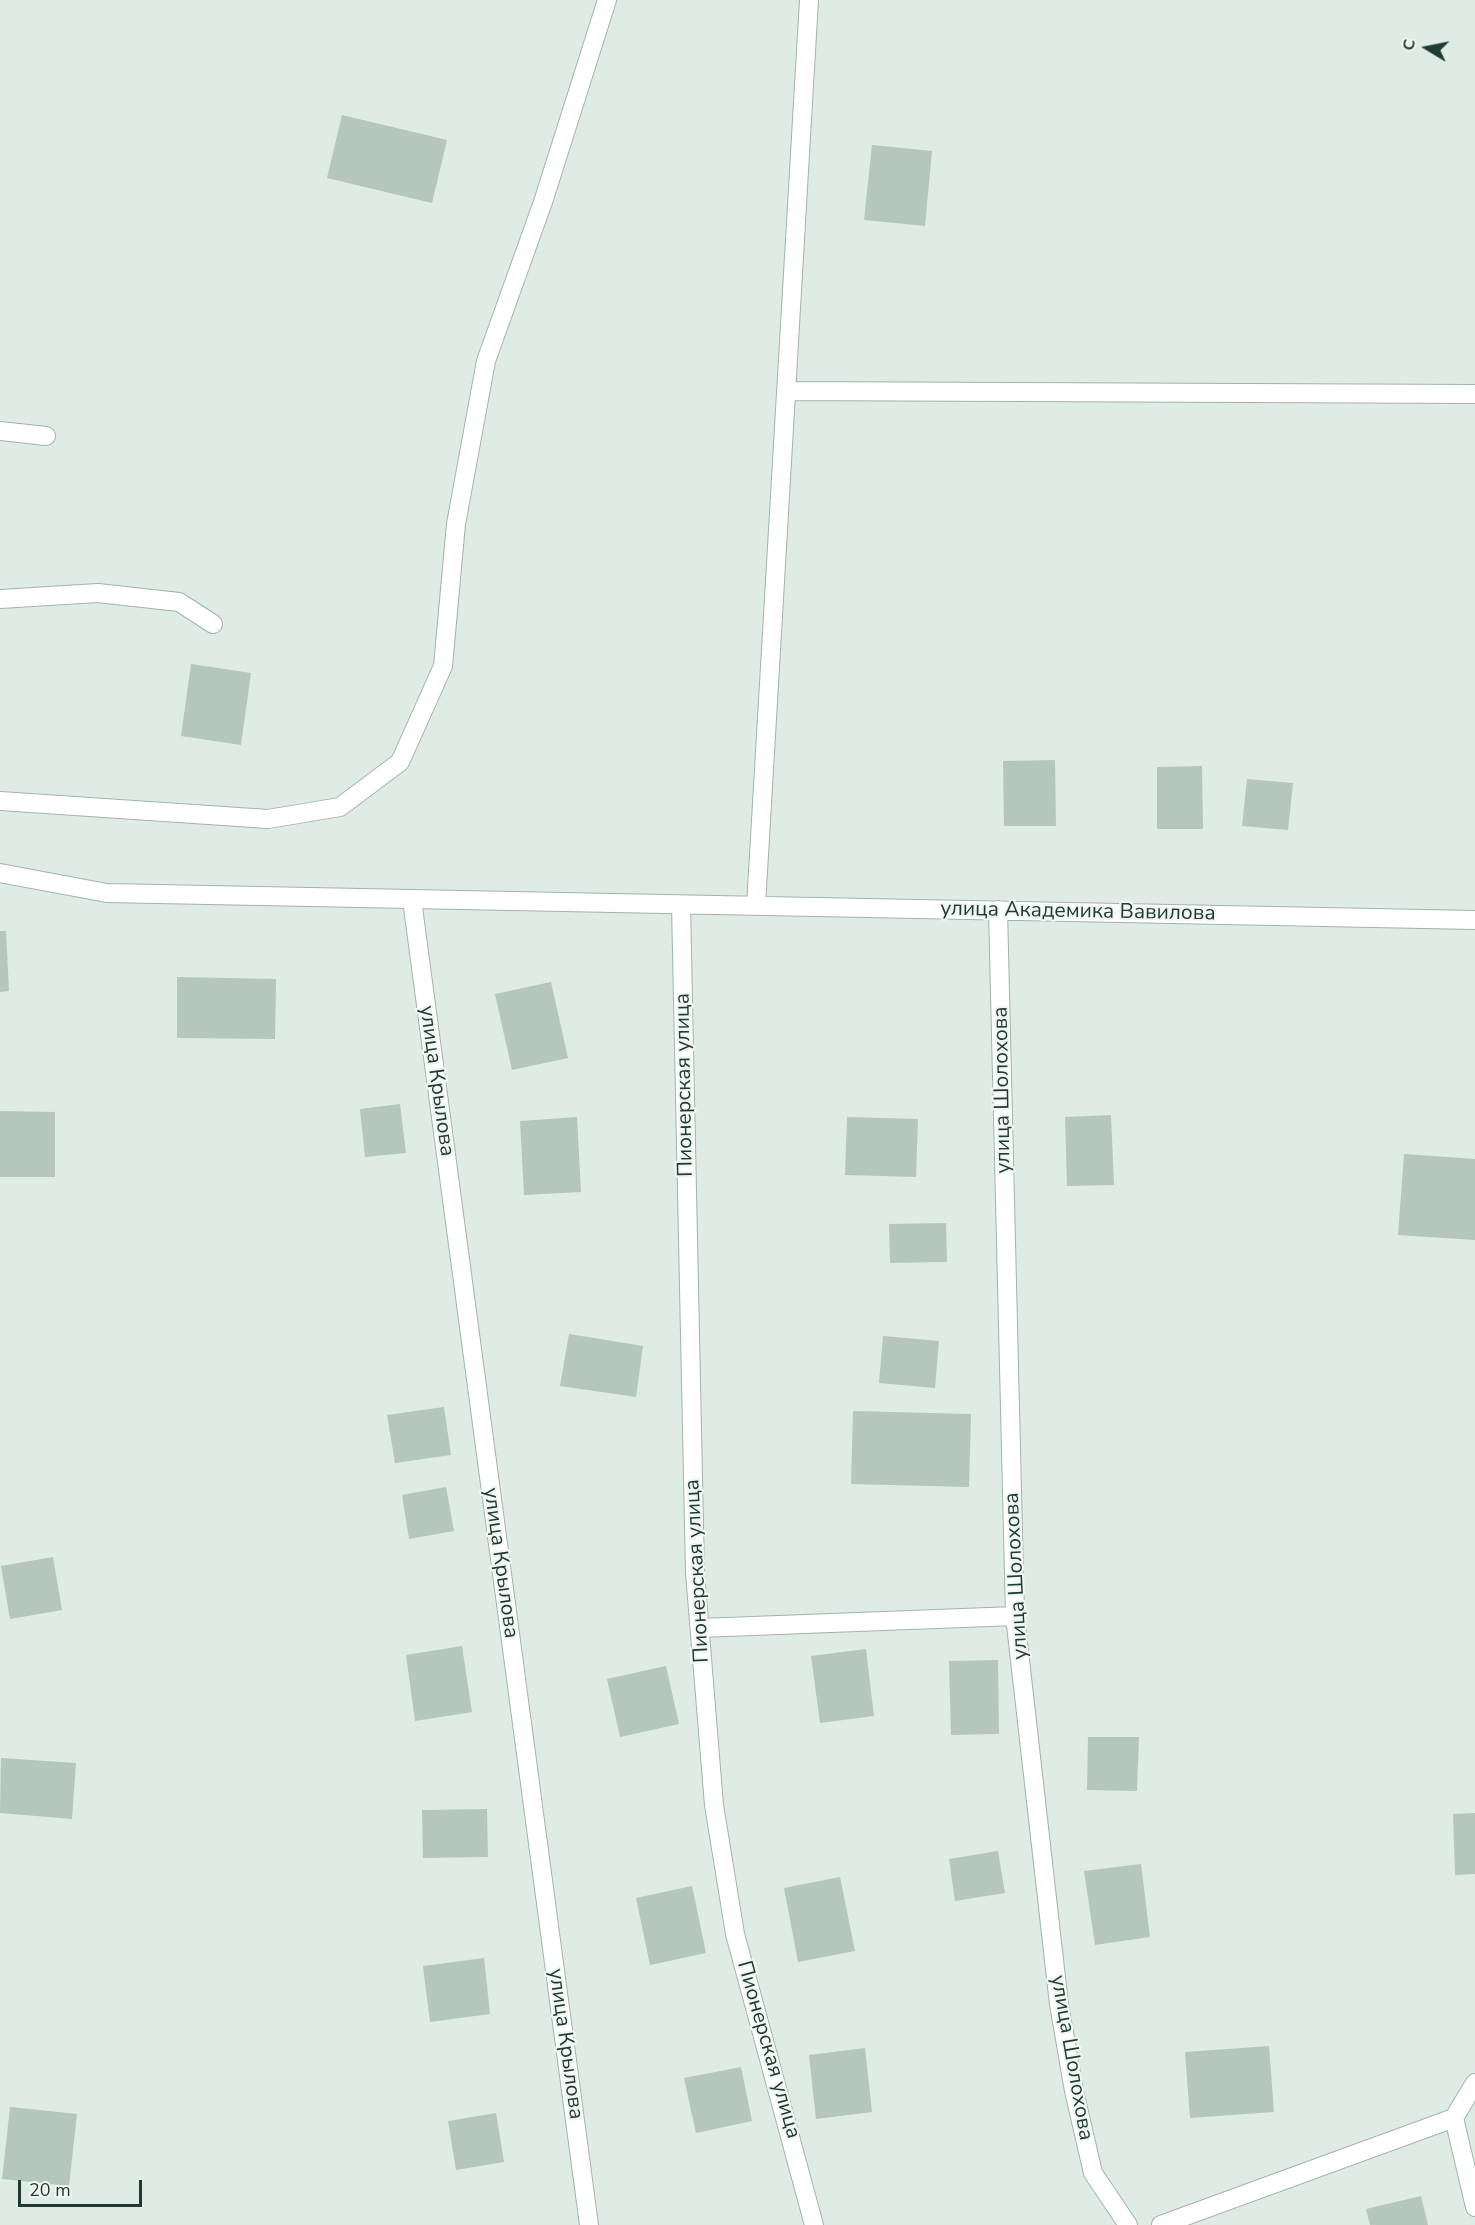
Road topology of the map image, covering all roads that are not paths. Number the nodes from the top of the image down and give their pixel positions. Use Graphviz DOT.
graph roads {
  1 [pos="607,0"];
  2 [pos="809,0"];
  3 [pos="786,391"];
  4 [pos="1475,394"];
  5 [pos="0,431"];
  6 [pos="46,436"];
  7 [pos="0,599"];
  8 [pos="213,624"];
  9 [pos="0,801"];
  10 [pos="0,873"];
  11 [pos="412,900"];
  12 [pos="681,905"];
  13 [pos="756,906"];
  14 [pos="998,910"];
  15 [pos="1475,920"];
  16 [pos="1015,1616"];
  17 [pos="700,1628"];
  18 [pos="1475,2083"];
  19 [pos="1454,2118"];
  20 [pos="1475,2207"];
  21 [pos="589,2225"];
  22 [pos="814,2225"];
  23 [pos="1128,2225"];
  24 [pos="1161,2225"];
  1 -- 9 [label="street"];
  2 -- 3 [label="street"];
  3 -- 4 [label="street"];
  3 -- 13 [label="street"];
  5 -- 6 [label="street"];
  7 -- 8 [label="street"];
  10 -- 11 [label="street, улица Академика Вавилова"];
  11 -- 12 [label="street, улица Академика Вавилова"];
  11 -- 21 [label="street, улица Крылова"];
  12 -- 13 [label="street, улица Академика Вавилова"];
  12 -- 17 [label="street, Пионерская улица"];
  13 -- 14 [label="street, улица Академика Вавилова"];
  14 -- 15 [label="street, улица Академика Вавилова"];
  14 -- 16 [label="street, улица Шолохова"];
  16 -- 17 [label="street"];
  16 -- 23 [label="street, улица Шолохова"];
  17 -- 22 [label="street, Пионерская улица"];
  18 -- 19 [label="street"];
  19 -- 20 [label="street"];
  19 -- 24 [label="street"];
}
